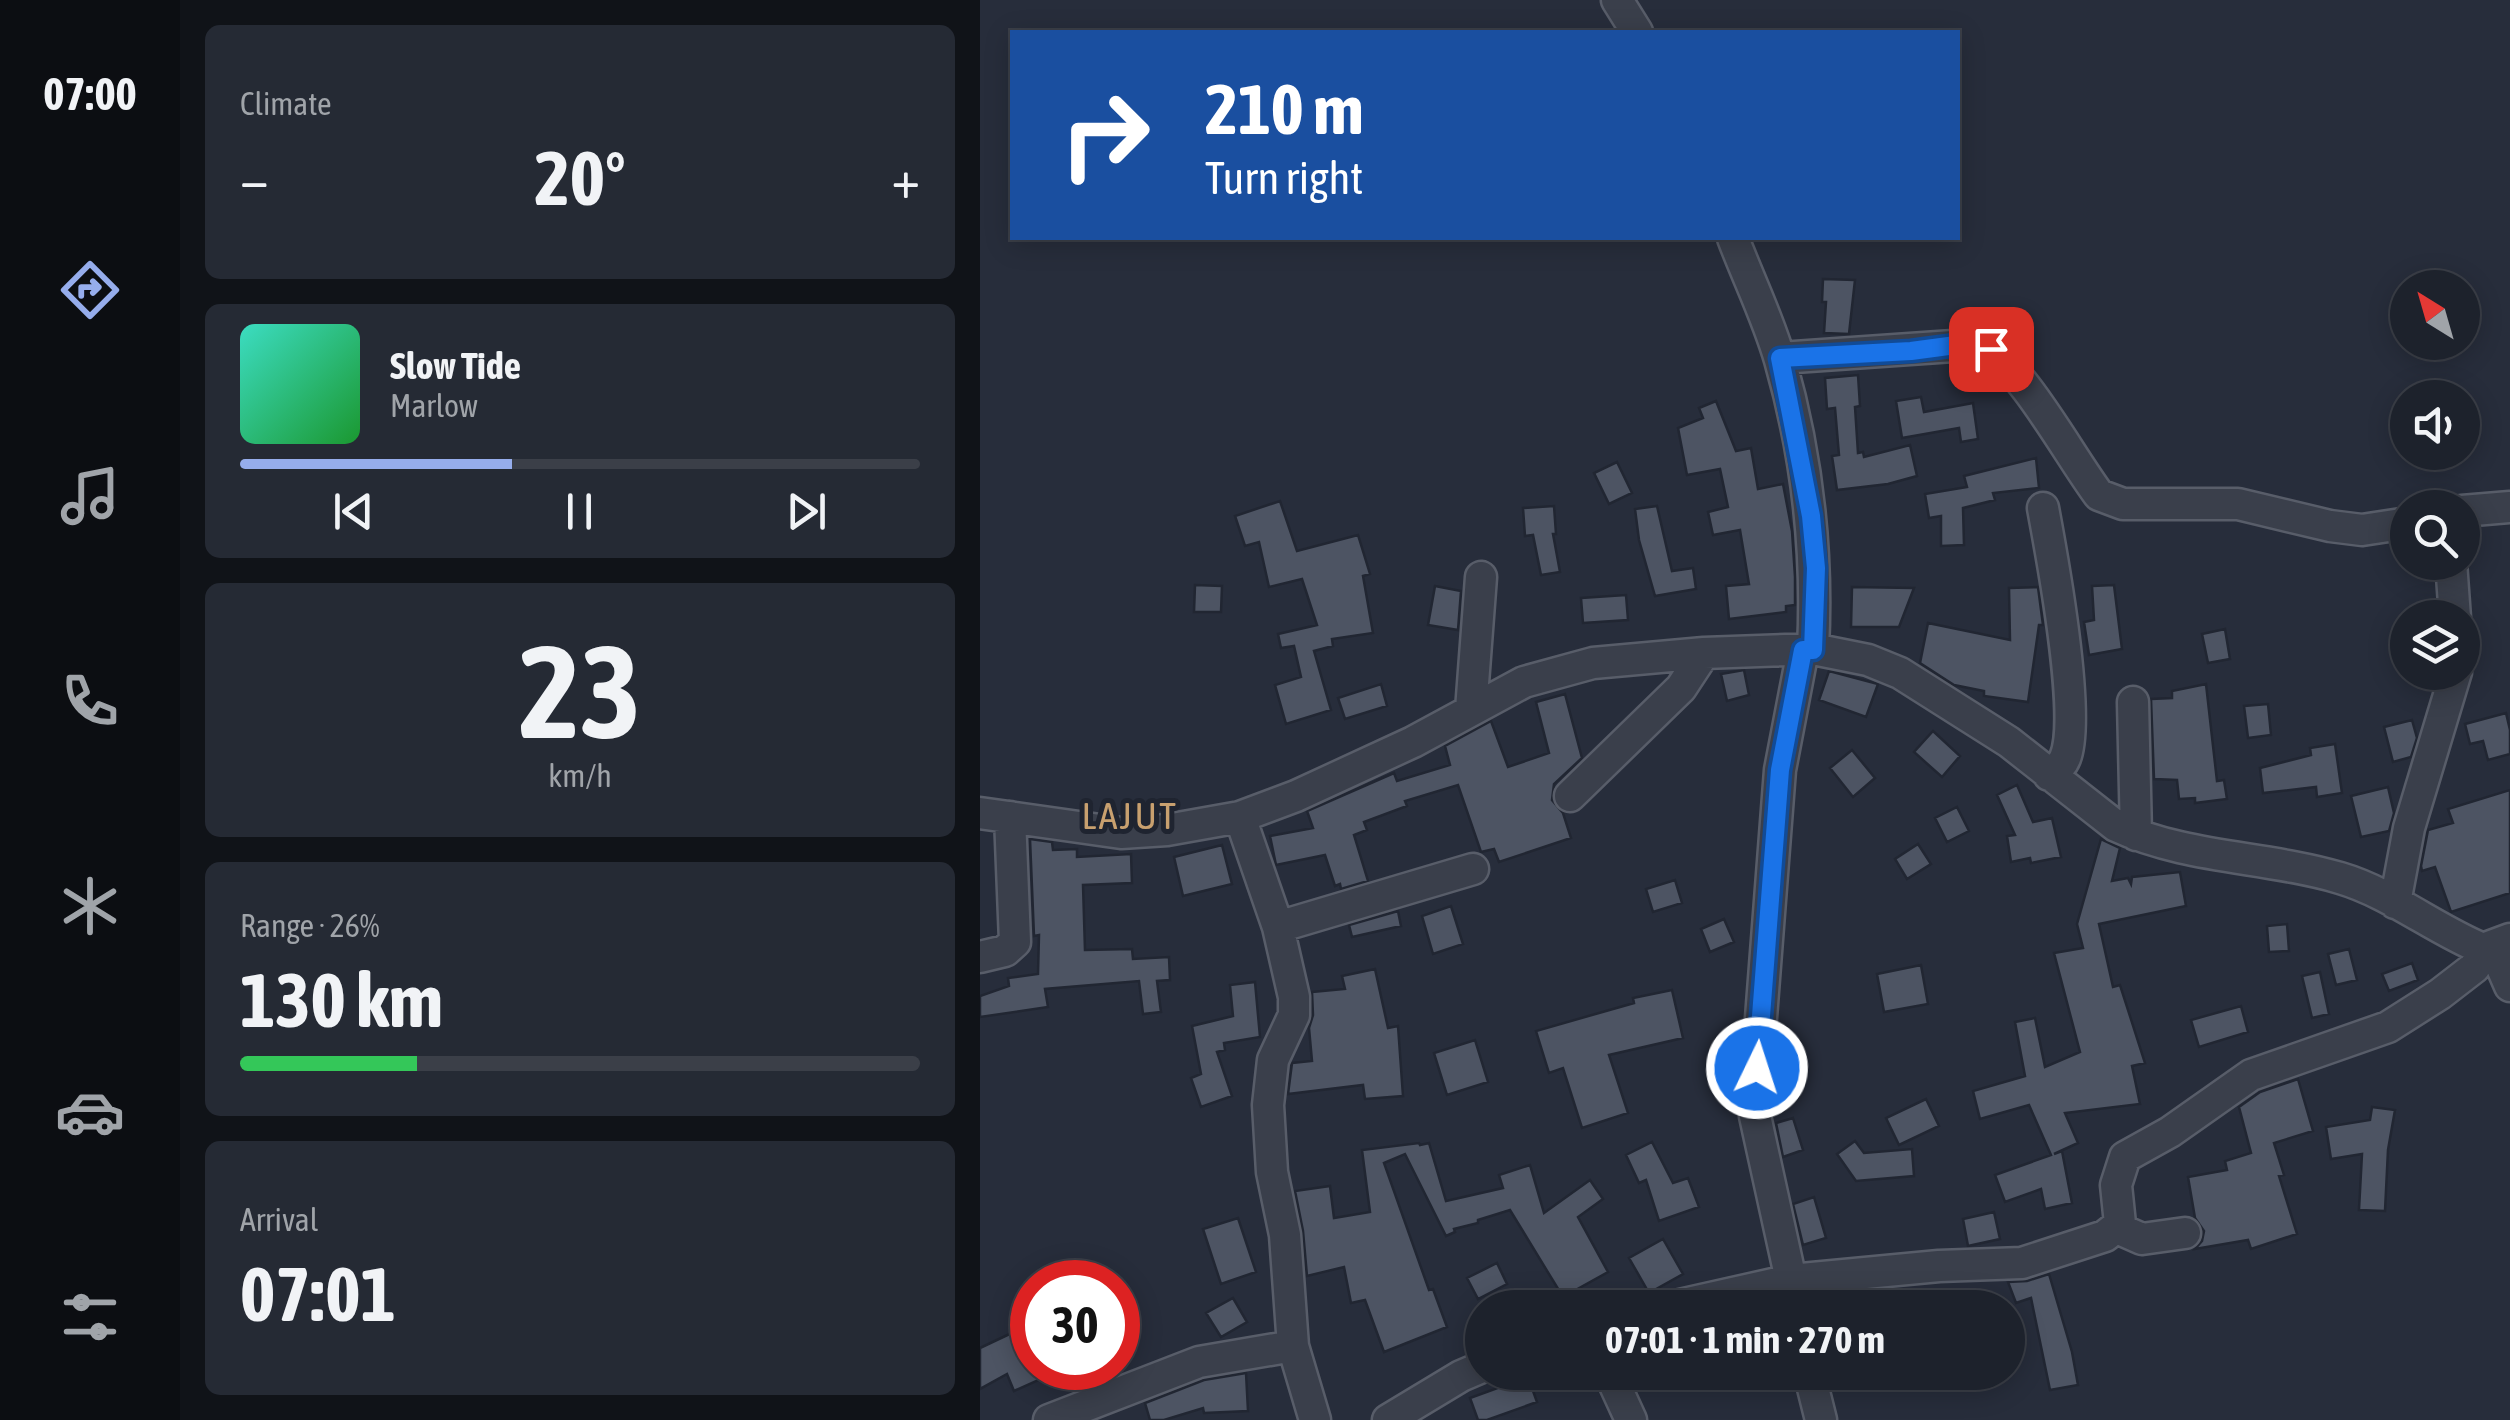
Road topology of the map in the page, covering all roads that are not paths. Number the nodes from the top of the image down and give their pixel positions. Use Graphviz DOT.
graph roads {
  1 [pos="1617,0"];
  2 [pos="1635,30"];
  3 [pos="1733,240"];
  4 [pos="1780,358"];
  5 [pos="2510,507"];
  6 [pos="2042,508"];
  7 [pos="2480,510"];
  8 [pos="2390,526"];
  9 [pos="1481,577"];
  10 [pos="1808,650"];
  11 [pos="1704,653"];
  12 [pos="2451,690"];
  13 [pos="2134,702"];
  14 [pos="1472,710"];
  15 [pos="2048,774"];
  16 [pos="1570,796"];
  17 [pos="995,815"];
  18 [pos="1240,816"];
  19 [pos="2136,835"];
  20 [pos="1472,869"];
  21 [pos="2395,903"];
  22 [pos="1278,927"];
  23 [pos="2496,945"];
  24 [pos="980,957"];
  25 [pos="2510,986"];
  26 [pos="2117,1228"];
  27 [pos="2184,1233"];
  28 [pos="1793,1290"];
  29 [pos="1815,1290"];
  30 [pos="1293,1346"];
  31 [pos="1465,1376"];
  32 [pos="1617,1390"];
  33 [pos="1813,1390"];
  34 [pos="1049,1420"];
  35 [pos="1315,1420"];
  36 [pos="1388,1420"];
  37 [pos="1631,1420"];
  38 [pos="1820,1420"];
  1 -- 2 [label="street"];
  3 -- 4 [label="street"];
  4 -- 8 [label="street"];
  4 -- 10 [label="street"];
  5 -- 7 [label="street"];
  6 -- 15 [label="street"];
  9 -- 14 [label="street"];
  10 -- 11 [label="street"];
  10 -- 15 [label="street"];
  10 -- 28 [label="street"];
  11 -- 14 [label="street"];
  11 -- 16 [label="street"];
  12 -- 21 [label="street"];
  13 -- 19 [label="street"];
  14 -- 18 [label="street"];
  15 -- 19 [label="street"];
  17 -- 18 [label="street"];
  17 -- 24 [label="street"];
  18 -- 22 [label="street"];
  19 -- 21 [label="street"];
  20 -- 22 [label="street"];
  21 -- 23 [label="street"];
  22 -- 30 [label="street"];
  23 -- 25 [label="street"];
  23 -- 26 [label="street"];
  26 -- 27 [label="street"];
  26 -- 29 [label="street"];
  30 -- 34 [label="street"];
  30 -- 35 [label="street"];
  31 -- 36 [label="street"];
  32 -- 37 [label="street"];
  33 -- 38 [label="street"];
}
